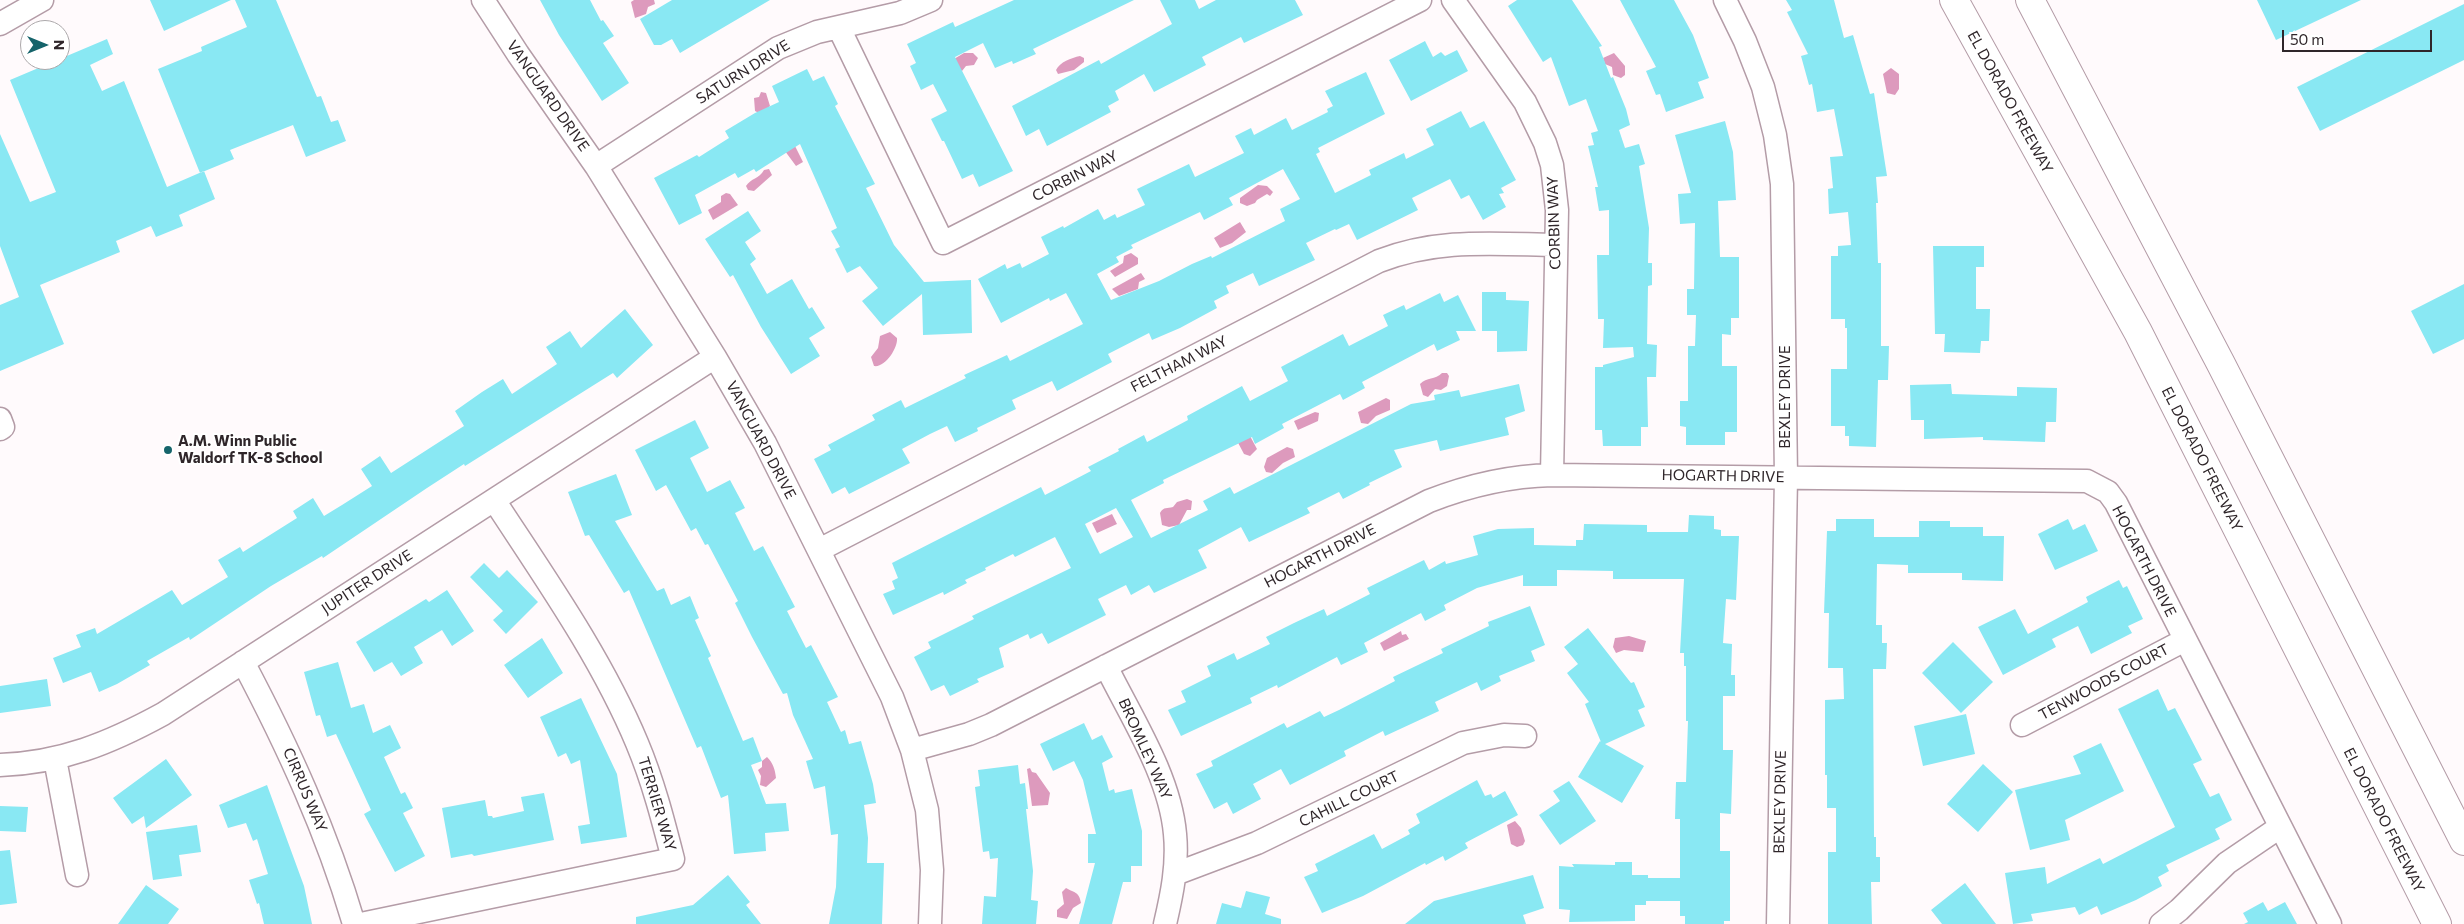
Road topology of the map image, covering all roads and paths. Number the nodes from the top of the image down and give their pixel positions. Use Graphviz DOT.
graph roads {
  1 [pos="42,0"];
  2 [pos="483,0"];
  3 [pos="931,0"];
  4 [pos="1420,0"];
  5 [pos="1453,0"];
  6 [pos="1725,0"];
  7 [pos="1954,0"];
  8 [pos="2030,0"];
  9 [pos="0,24"];
  10 [pos="838,28"];
  11 [pos="596,166"];
  12 [pos="1556,244"];
  13 [pos="715,357"];
  14 [pos="0,419"];
  15 [pos="0,429"];
  16 [pos="1552,475"];
  17 [pos="1786,477"];
  18 [pos="494,500"];
  19 [pos="819,550"];
  20 [pos="2185,640"];
  21 [pos="243,662"];
  22 [pos="1106,666"];
  23 [pos="2022,725"];
  24 [pos="1525,736"];
  25 [pos="912,750"];
  26 [pos="54,759"];
  27 [pos="0,766"];
  28 [pos="2280,827"];
  29 [pos="2464,841"];
  30 [pos="1176,874"];
  31 [pos="77,875"];
  32 [pos="354,924"];
  33 [pos="361,924"];
  34 [pos="930,924"];
  35 [pos="1165,924"];
  36 [pos="1778,924"];
  37 [pos="2161,924"];
  38 [pos="2330,924"];
  39 [pos="2437,924"];
  1 -- 9 [label="street"];
  2 -- 11 [label="street, VANGUARD DRIVE"];
  3 -- 10 [label="street, SATURN DRIVE"];
  4 -- 10 [label="street, CORBIN WAY"];
  5 -- 12 [label="street, CORBIN WAY"];
  6 -- 17 [label="street, BEXLEY DRIVE"];
  7 -- 39 [label="highway, EL DORADO FREEWAY"];
  8 -- 29 [label="highway"];
  10 -- 11 [label="street, SATURN DRIVE"];
  11 -- 13 [label="street, VANGUARD DRIVE"];
  12 -- 16 [label="street, CORBIN WAY"];
  12 -- 19 [label="street, FELTHAM WAY"];
  13 -- 18 [label="street, JUPITER DRIVE"];
  13 -- 19 [label="street, VANGUARD DRIVE"];
  14 -- 15 [label="street"];
  16 -- 17 [label="street, HOGARTH DRIVE"];
  16 -- 22 [label="street, HOGARTH DRIVE"];
  17 -- 20 [label="street, HOGARTH DRIVE"];
  17 -- 36 [label="street, BEXLEY DRIVE"];
  18 -- 21 [label="street, JUPITER DRIVE"];
  18 -- 33 [label="street, TERRIER WAY"];
  19 -- 25 [label="street, VANGUARD DRIVE"];
  20 -- 23 [label="street, TENWOODS COURT"];
  20 -- 28 [label="street, HOGARTH DRIVE"];
  21 -- 26 [label="street, JUPITER DRIVE"];
  21 -- 32 [label="street, CIRRUS WAY"];
  22 -- 25 [label="street, HOGARTH DRIVE"];
  22 -- 30 [label="street, BROMLEY WAY"];
  24 -- 30 [label="street, CAHILL COURT"];
  25 -- 34 [label="street, VANGUARD DRIVE"];
  26 -- 27 [label="street, JUPITER DRIVE"];
  26 -- 31 [label="street"];
  28 -- 37 [label="street"];
  28 -- 38 [label="street, HOGARTH DRIVE"];
  30 -- 35 [label="street, BROMLEY WAY"];
}
